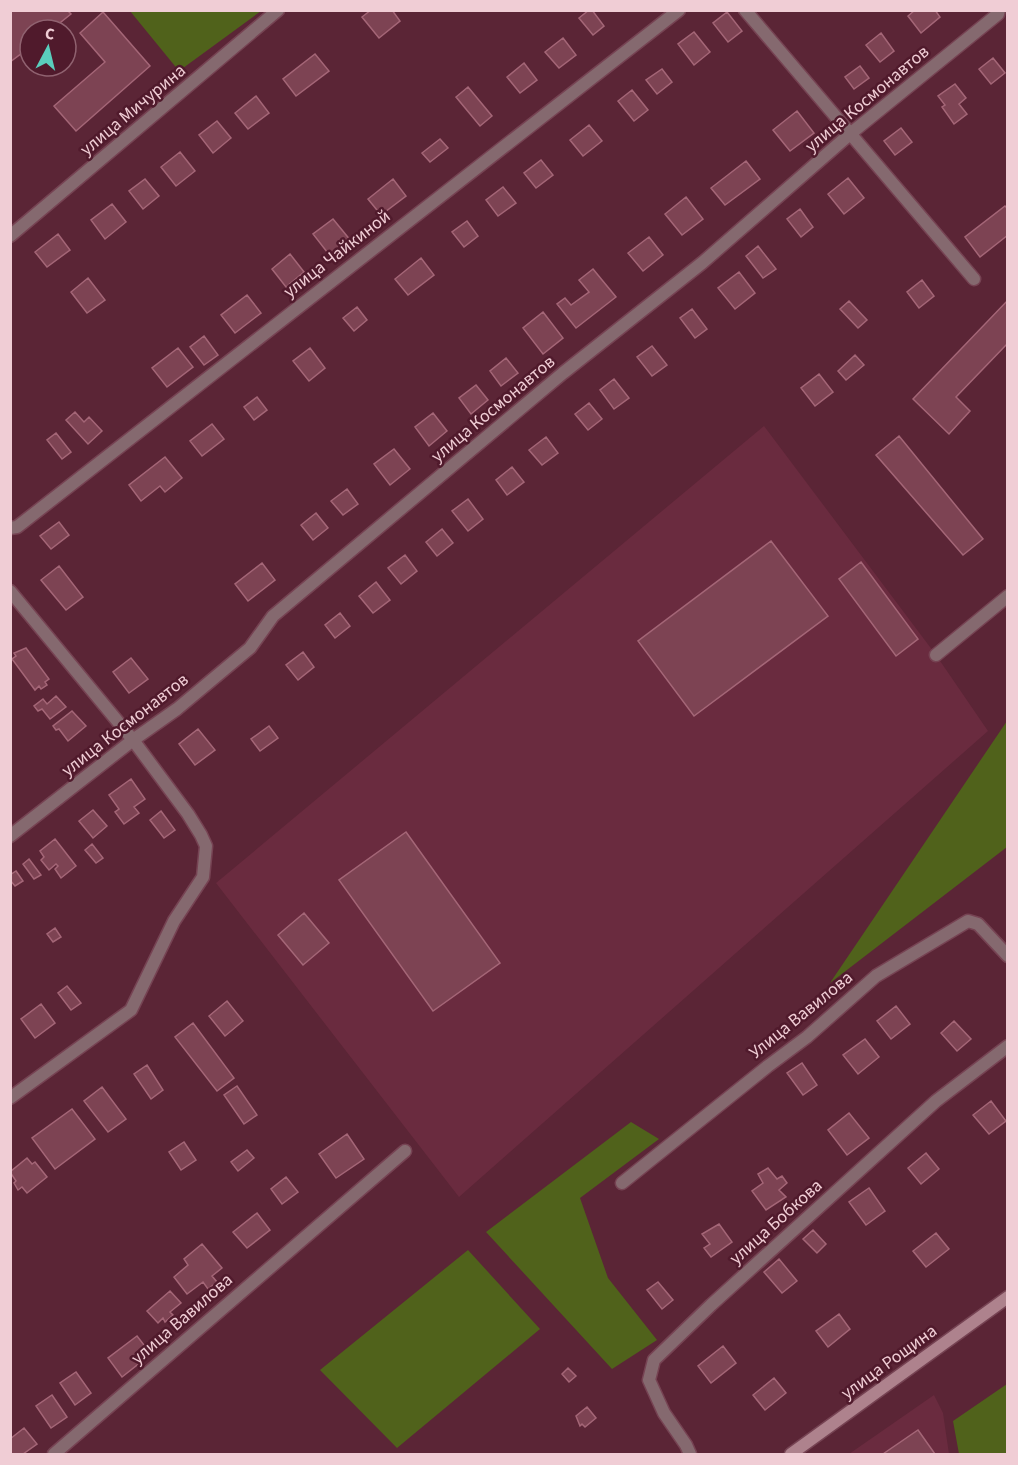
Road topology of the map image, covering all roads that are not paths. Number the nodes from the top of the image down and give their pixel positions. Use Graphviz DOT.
graph roads {
  1 [pos="278,10"];
  2 [pos="679,10"];
  3 [pos="745,10"];
  4 [pos="999,10"];
  5 [pos="850,134"];
  6 [pos="10,236"];
  7 [pos="974,279"];
  8 [pos="13,530"];
  9 [pos="10,591"];
  10 [pos="1008,596"];
  11 [pos="936,655"];
  12 [pos="134,740"];
  13 [pos="10,836"];
  14 [pos="1008,956"];
  15 [pos="1008,1046"];
  16 [pos="10,1098"];
  17 [pos="405,1151"];
  18 [pos="622,1183"];
  19 [pos="1008,1297"];
  20 [pos="54,1455"];
  21 [pos="690,1455"];
  22 [pos="791,1455"];
  1 -- 6 [label="street, улица Мичурина"];
  2 -- 8 [label="street, улица Чайкиной"];
  3 -- 5 [label="street"];
  4 -- 5 [label="street, улица Космонавтов"];
  5 -- 7 [label="street"];
  5 -- 12 [label="street, улица Космонавтов"];
  9 -- 12 [label="street"];
  10 -- 11 [label="street"];
  12 -- 13 [label="street, улица Космонавтов"];
  12 -- 16 [label="street"];
  14 -- 18 [label="street, Улица Вавилова"];
  15 -- 21 [label="street, улица Бобкова"];
  17 -- 20 [label="street, улица Вавилова"];
  19 -- 22 [label="street, улица Рощина"];
}
